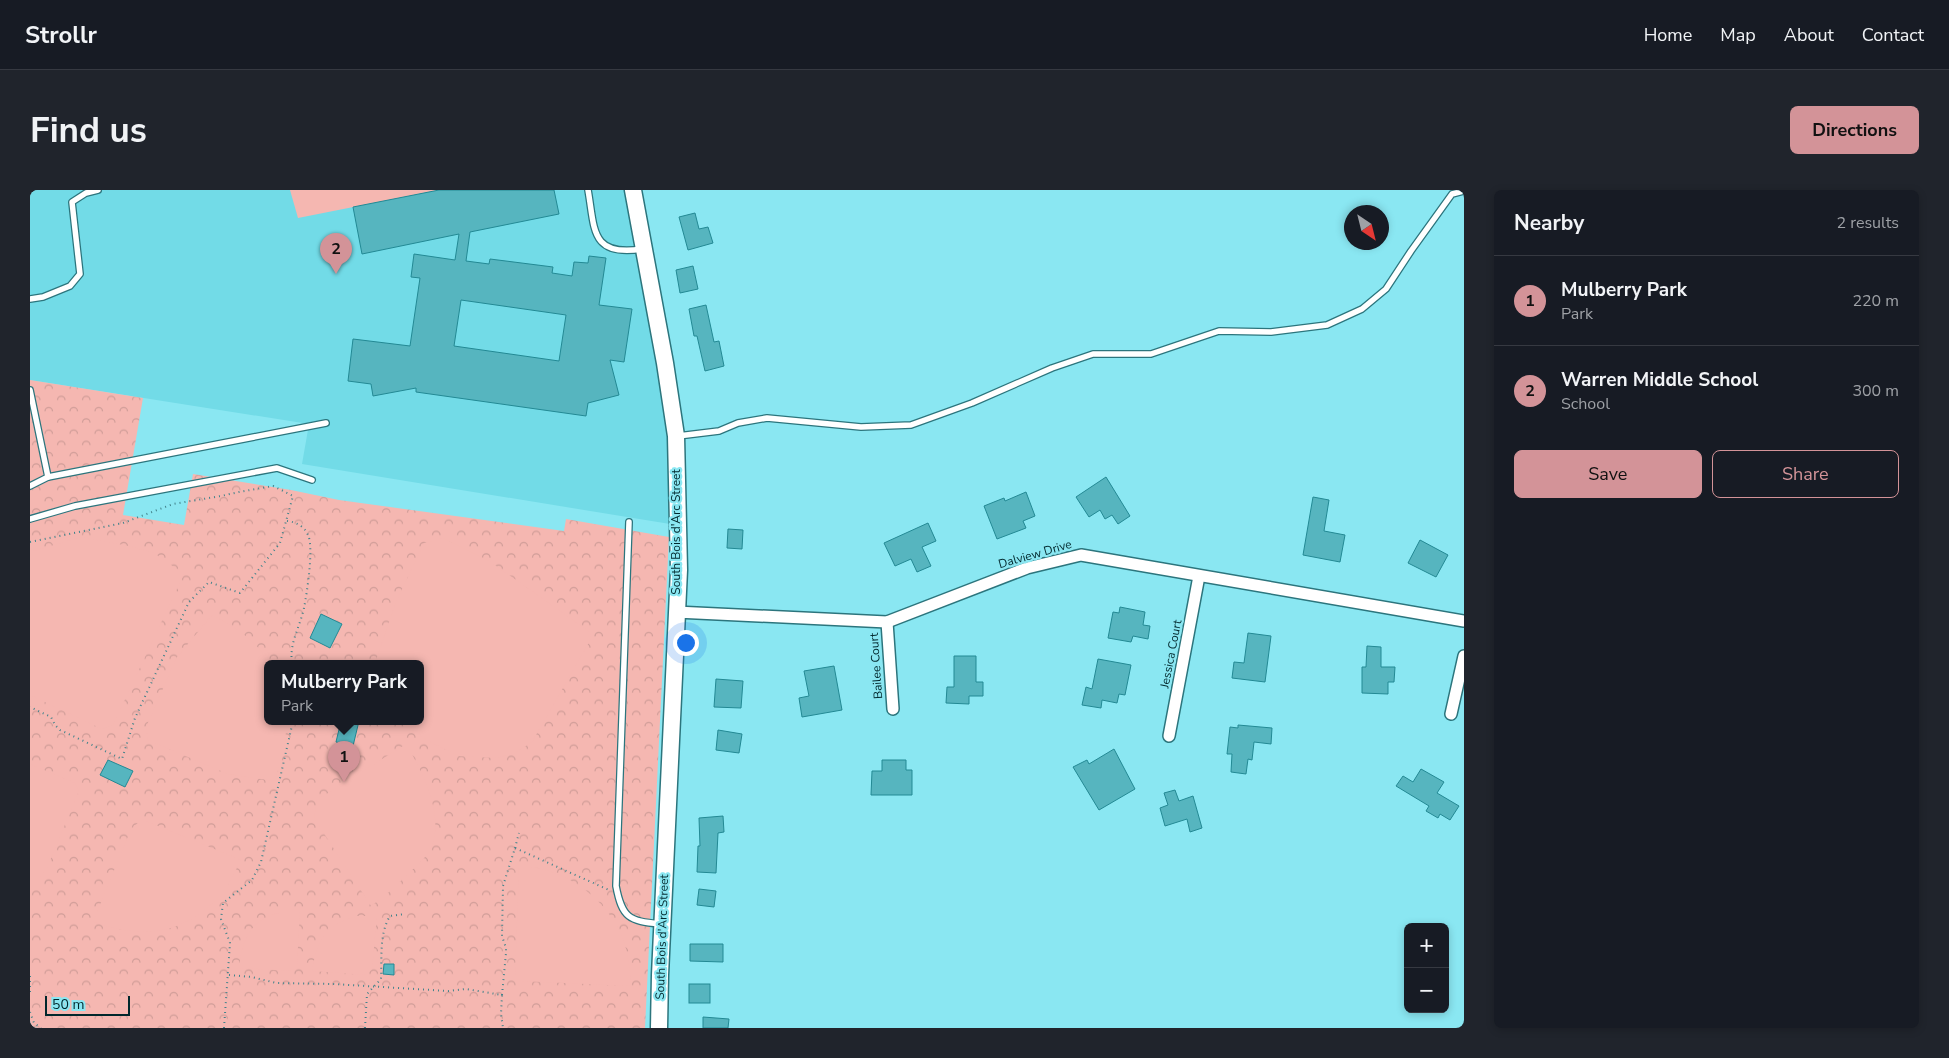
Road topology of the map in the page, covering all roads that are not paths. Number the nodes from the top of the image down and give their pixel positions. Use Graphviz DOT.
graph roads {
  1 [pos="98,190"];
  2 [pos="588,190"];
  3 [pos="633,190"];
  4 [pos="1464,191"];
  5 [pos="644,248"];
  6 [pos="30,299"];
  7 [pos="30,390"];
  8 [pos="326,423"];
  9 [pos="676,436"];
  10 [pos="48,477"];
  11 [pos="312,480"];
  12 [pos="30,486"];
  13 [pos="30,519"];
  14 [pos="629,522"];
  15 [pos="1199,576"];
  16 [pos="676,612"];
  17 [pos="1464,621"];
  18 [pos="887,622"];
  19 [pos="1464,656"];
  20 [pos="893,709"];
  21 [pos="1451,714"];
  22 [pos="1169,736"];
  23 [pos="662,924"];
  24 [pos="659,1028"];
  1 -- 6 [label="lane"];
  2 -- 5 [label="lane"];
  3 -- 5 [label="main road, South Bois d'Arc Street"];
  4 -- 9 [label="lane"];
  5 -- 9 [label="main road, South Bois d'Arc Street"];
  7 -- 10 [label="lane"];
  8 -- 10 [label="lane"];
  9 -- 16 [label="main road, South Bois d'Arc Street"];
  10 -- 12 [label="lane"];
  11 -- 13 [label="lane"];
  14 -- 23 [label="lane"];
  15 -- 17 [label="street, Dalview Drive"];
  15 -- 18 [label="street, Dalview Drive"];
  15 -- 22 [label="street, Jessica Court"];
  16 -- 18 [label="street, Dalview Drive"];
  16 -- 23 [label="main road, South Bois d'Arc Street"];
  18 -- 20 [label="street, Bailee Court"];
  19 -- 21 [label="street"];
  23 -- 24 [label="main road, South Bois d'Arc Street"];
}
